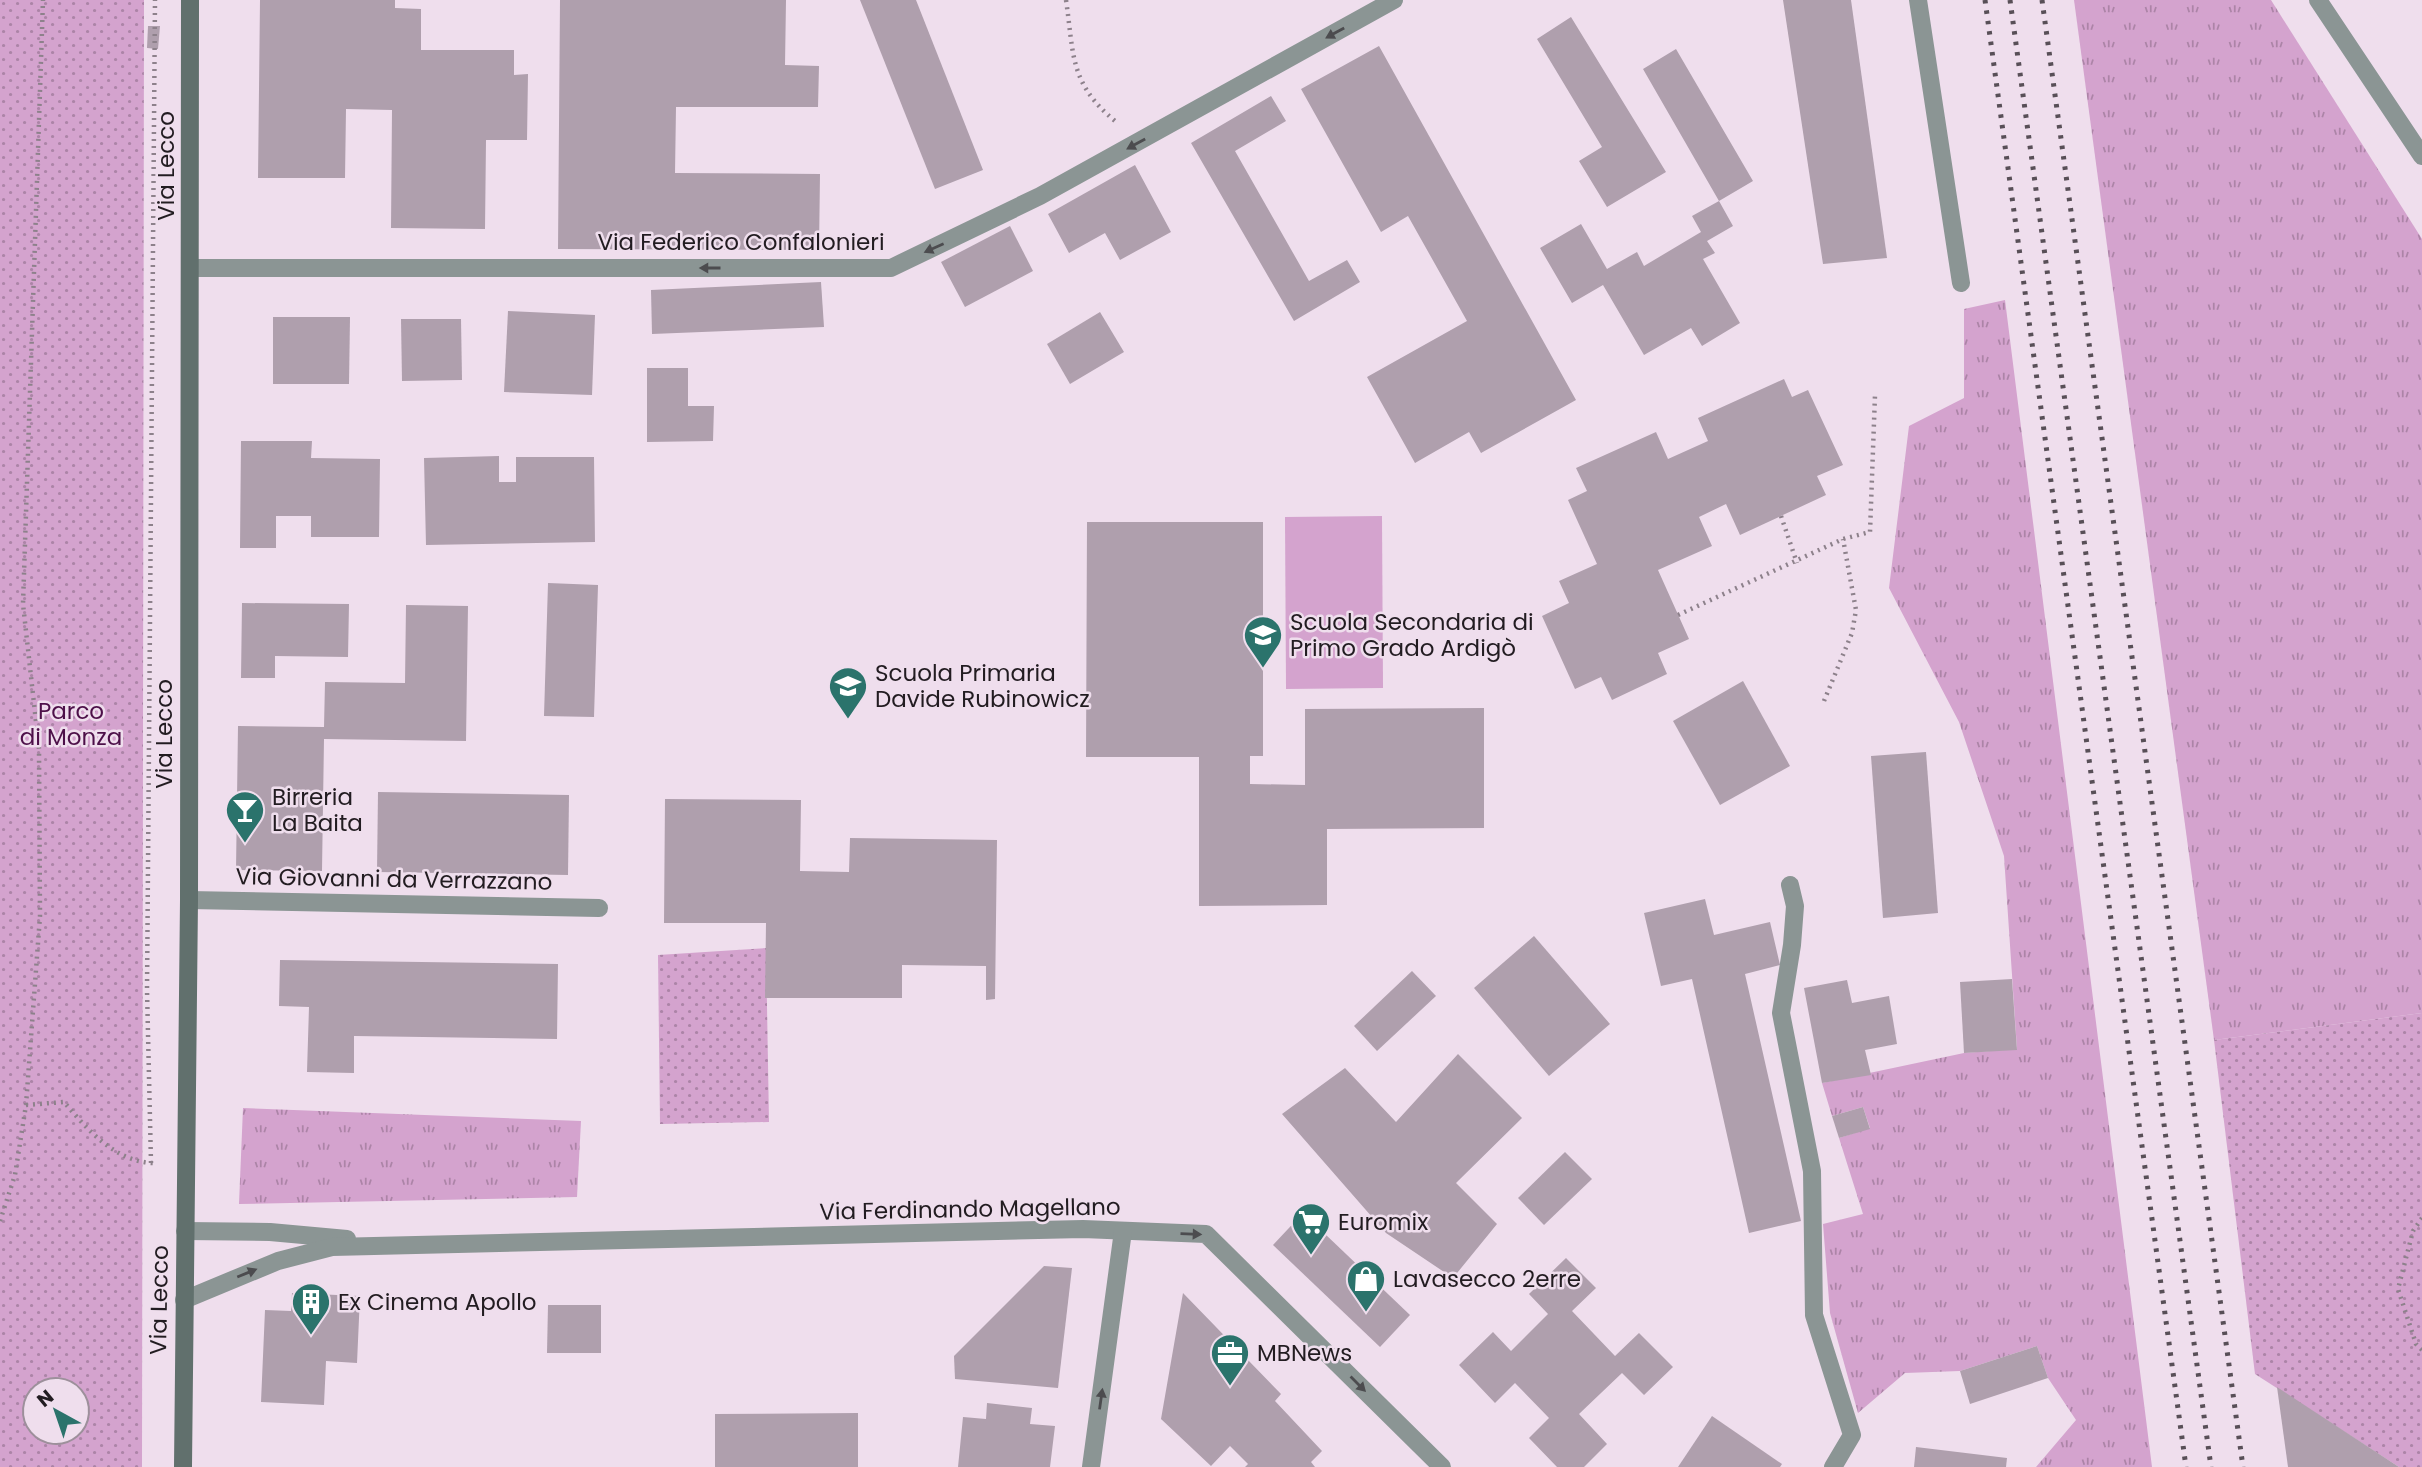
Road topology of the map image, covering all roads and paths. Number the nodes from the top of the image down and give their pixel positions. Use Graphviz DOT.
graph roads {
  1 [pos="43,0"];
  2 [pos="155,0"];
  3 [pos="190,0"];
  4 [pos="1066,0"];
  5 [pos="1394,0"];
  6 [pos="1918,0"];
  7 [pos="2318,0"];
  8 [pos="1093,103"];
  9 [pos="2422,156"];
  10 [pos="190,268"];
  11 [pos="1961,282"];
  12 [pos="1875,395"];
  13 [pos="1781,516"];
  14 [pos="1843,539"];
  15 [pos="1797,563"];
  16 [pos="1678,615"];
  17 [pos="1824,701"];
  18 [pos="1790,885"];
  19 [pos="189,900"];
  20 [pos="599,908"];
  21 [pos="26,1105"];
  22 [pos="151,1163"];
  23 [pos="186,1163"];
  24 [pos="2422,1218"];
  25 [pos="0,1221"];
  26 [pos="185,1231"];
  27 [pos="1123,1231"];
  28 [pos="402,1244"];
  29 [pos="184,1300"];
  30 [pos="2422,1350"];
  31 [pos="183,1467"];
  32 [pos="1091,1467"];
  33 [pos="1442,1467"];
  34 [pos="1833,1467"];
  1 -- 21 [label="path"];
  2 -- 22 [label="path"];
  3 -- 10 [label="main road, Via Lecco"];
  4 -- 8 [label="path"];
  5 -- 10 [label="street, Via Federico Confalonieri, one-way"];
  6 -- 11 [label="street"];
  7 -- 9 [label="street"];
  10 -- 19 [label="main road, Via Lecco"];
  12 -- 14 [label="path"];
  13 -- 15 [label="path"];
  14 -- 15 [label="path"];
  14 -- 17 [label="path"];
  15 -- 16 [label="path"];
  18 -- 34 [label="street"];
  19 -- 20 [label="street, Via Giovanni da Verrazzano"];
  19 -- 23 [label="main road, Via Lecco"];
  21 -- 22 [label="path"];
  21 -- 25 [label="path"];
  22 -- 23 [label="path"];
  23 -- 26 [label="main road, Via Lecco"];
  24 -- 30 [label="path"];
  26 -- 28 [label="street, Via Ferdinando Magellano"];
  26 -- 29 [label="main road, Via Lecco"];
  27 -- 28 [label="street, Via Ferdinando Magellano"];
  32 -- 27 [label="street, one-way"];
  27 -- 33 [label="street, Via Ferdinando Magellano, one-way"];
  29 -- 28 [label="street, Via Ferdinando Magellano, one-way"];
  29 -- 31 [label="main road, Via Lecco"];
}
